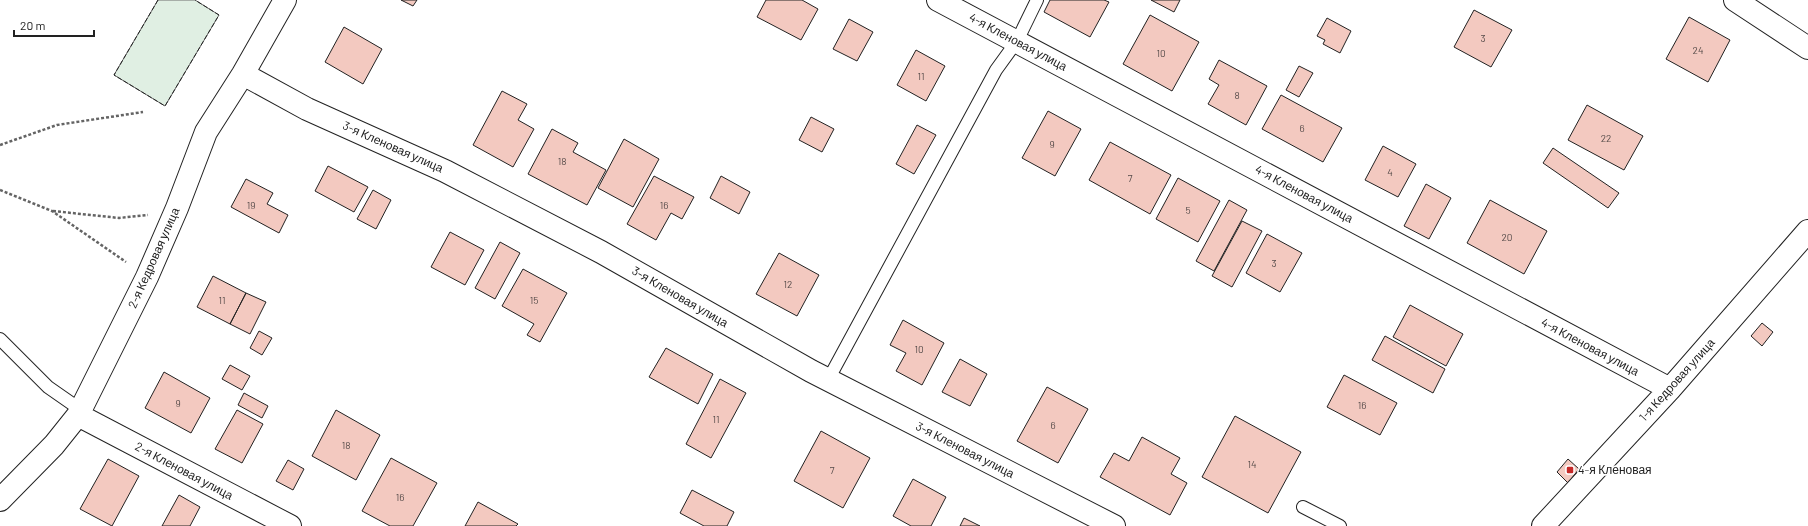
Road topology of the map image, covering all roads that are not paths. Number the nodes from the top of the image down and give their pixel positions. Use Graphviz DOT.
graph roads {
  1 [pos="285,0"];
  2 [pos="938,0"];
  3 [pos="1038,0"];
  4 [pos="1735,0"];
  5 [pos="1017,41"];
  6 [pos="1808,48"];
  7 [pos="243,74"];
  8 [pos="1808,231"];
  9 [pos="0,339"];
  10 [pos="828,380"];
  11 [pos="1670,389"];
  12 [pos="79,413"];
  13 [pos="0,500"];
  14 [pos="1303,507"];
  15 [pos="290,526"];
  16 [pos="1114,526"];
  17 [pos="1340,526"];
  18 [pos="1543,526"];
  1 -- 7 [label="street, 2-я Кедровая улица"];
  2 -- 5 [label="street, 4-я Кленовая улица"];
  3 -- 5 [label="lane"];
  4 -- 6 [label="street"];
  5 -- 10 [label="lane"];
  5 -- 11 [label="street, 4-я Кленовая улица"];
  7 -- 10 [label="street, 3-я Кленовая улица"];
  7 -- 12 [label="street, 2-я Кедровая улица"];
  8 -- 11 [label="street, 1-я Кедровая улица"];
  9 -- 12 [label="lane"];
  10 -- 16 [label="street, 3-я Кленовая улица"];
  11 -- 18 [label="street, 1-я Кедровая улица"];
  12 -- 13 [label="street, 2-я Кедровая улица"];
  12 -- 15 [label="street, 2-я Кленовая улица"];
  14 -- 17 [label="lane"];
}
